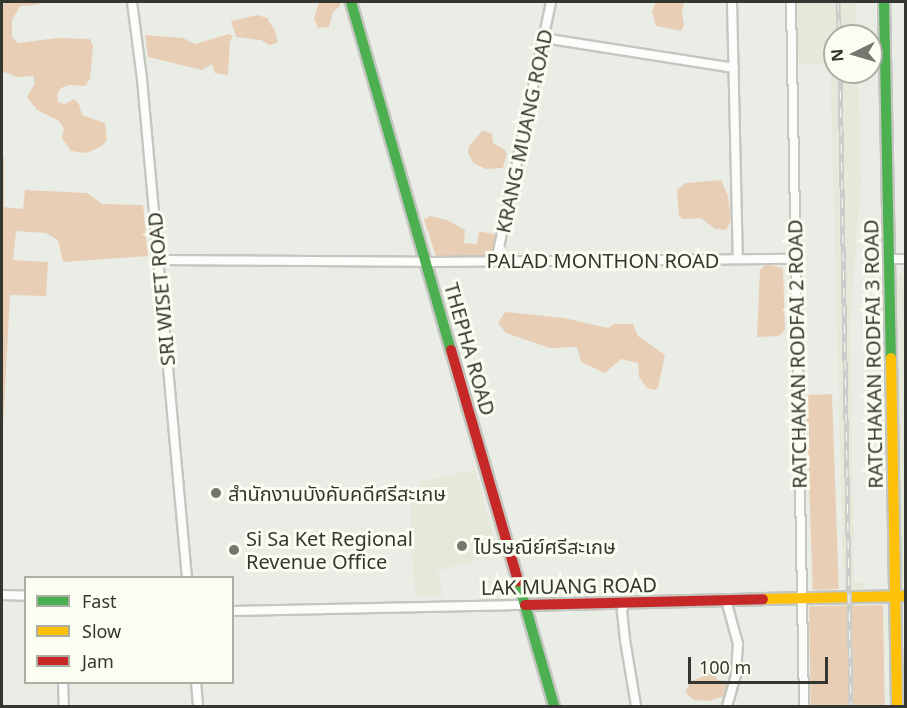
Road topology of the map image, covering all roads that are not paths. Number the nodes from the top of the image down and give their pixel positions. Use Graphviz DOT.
graph roads {
  1 [pos="132,2"];
  2 [pos="351,2"];
  3 [pos="551,2"];
  4 [pos="732,2"];
  5 [pos="791,2"];
  6 [pos="884,2"];
  7 [pos="543,38"];
  8 [pos="734,68"];
  9 [pos="738,259"];
  10 [pos="796,259"];
  11 [pos="889,259"];
  12 [pos="906,259"];
  13 [pos="159,260"];
  14 [pos="496,261"];
  15 [pos="426,262"];
  16 [pos="187,576"];
  17 [pos="2,595"];
  18 [pos="24,596"];
  19 [pos="900,596"];
  20 [pos="802,598"];
  21 [pos="726,600"];
  22 [pos="625,603"];
  23 [pos="525,605"];
  24 [pos="234,611"];
  25 [pos="63,684"];
  26 [pos="196,684"];
  27 [pos="64,706"];
  28 [pos="198,706"];
  29 [pos="554,706"];
  30 [pos="636,706"];
  31 [pos="727,706"];
  32 [pos="804,706"];
  33 [pos="897,706"];
  1 -- 13 [label="street, SRI WISET ROAD"];
  2 -- 15 [label="street, THEPHA ROAD"];
  3 -- 7 [label="street, KRANG MUANG ROAD"];
  4 -- 8 [label="street"];
  5 -- 10 [label="street, RATCHAKAN RODFAI 2 ROAD"];
  6 -- 11 [label="street, RATCHAKAN RODFAI 3 ROAD"];
  7 -- 8 [label="street"];
  7 -- 14 [label="street, KRANG MUANG ROAD"];
  8 -- 9 [label="street"];
  9 -- 10 [label="street, PALAD MONTHON ROAD"];
  9 -- 14 [label="street, PALAD MONTHON ROAD"];
  10 -- 20 [label="street, RATCHAKAN RODFAI 2 ROAD"];
  11 -- 12 [label="street"];
  11 -- 19 [label="street, RATCHAKAN RODFAI 3 ROAD"];
  13 -- 15 [label="street, PALAD MONTHON ROAD"];
  13 -- 16 [label="street, SRI WISET ROAD"];
  14 -- 15 [label="street, PALAD MONTHON ROAD"];
  15 -- 23 [label="street, THEPHA ROAD"];
  17 -- 18 [label="street"];
  19 -- 20 [label="street, LAK MUANG ROAD"];
  19 -- 33 [label="street, RATCHAKAN RODFAI 3 ROAD"];
  20 -- 21 [label="street, LAK MUANG ROAD"];
  20 -- 32 [label="street, RATCHAKAN RODFAI 2 ROAD"];
  21 -- 22 [label="street, LAK MUANG ROAD"];
  21 -- 31 [label="street"];
  22 -- 23 [label="street, LAK MUANG ROAD"];
  22 -- 30 [label="street"];
  23 -- 24 [label="street, LAK MUANG ROAD"];
  23 -- 29 [label="street, THEPHA ROAD"];
  25 -- 27 [label="street"];
  26 -- 28 [label="street"];
}
